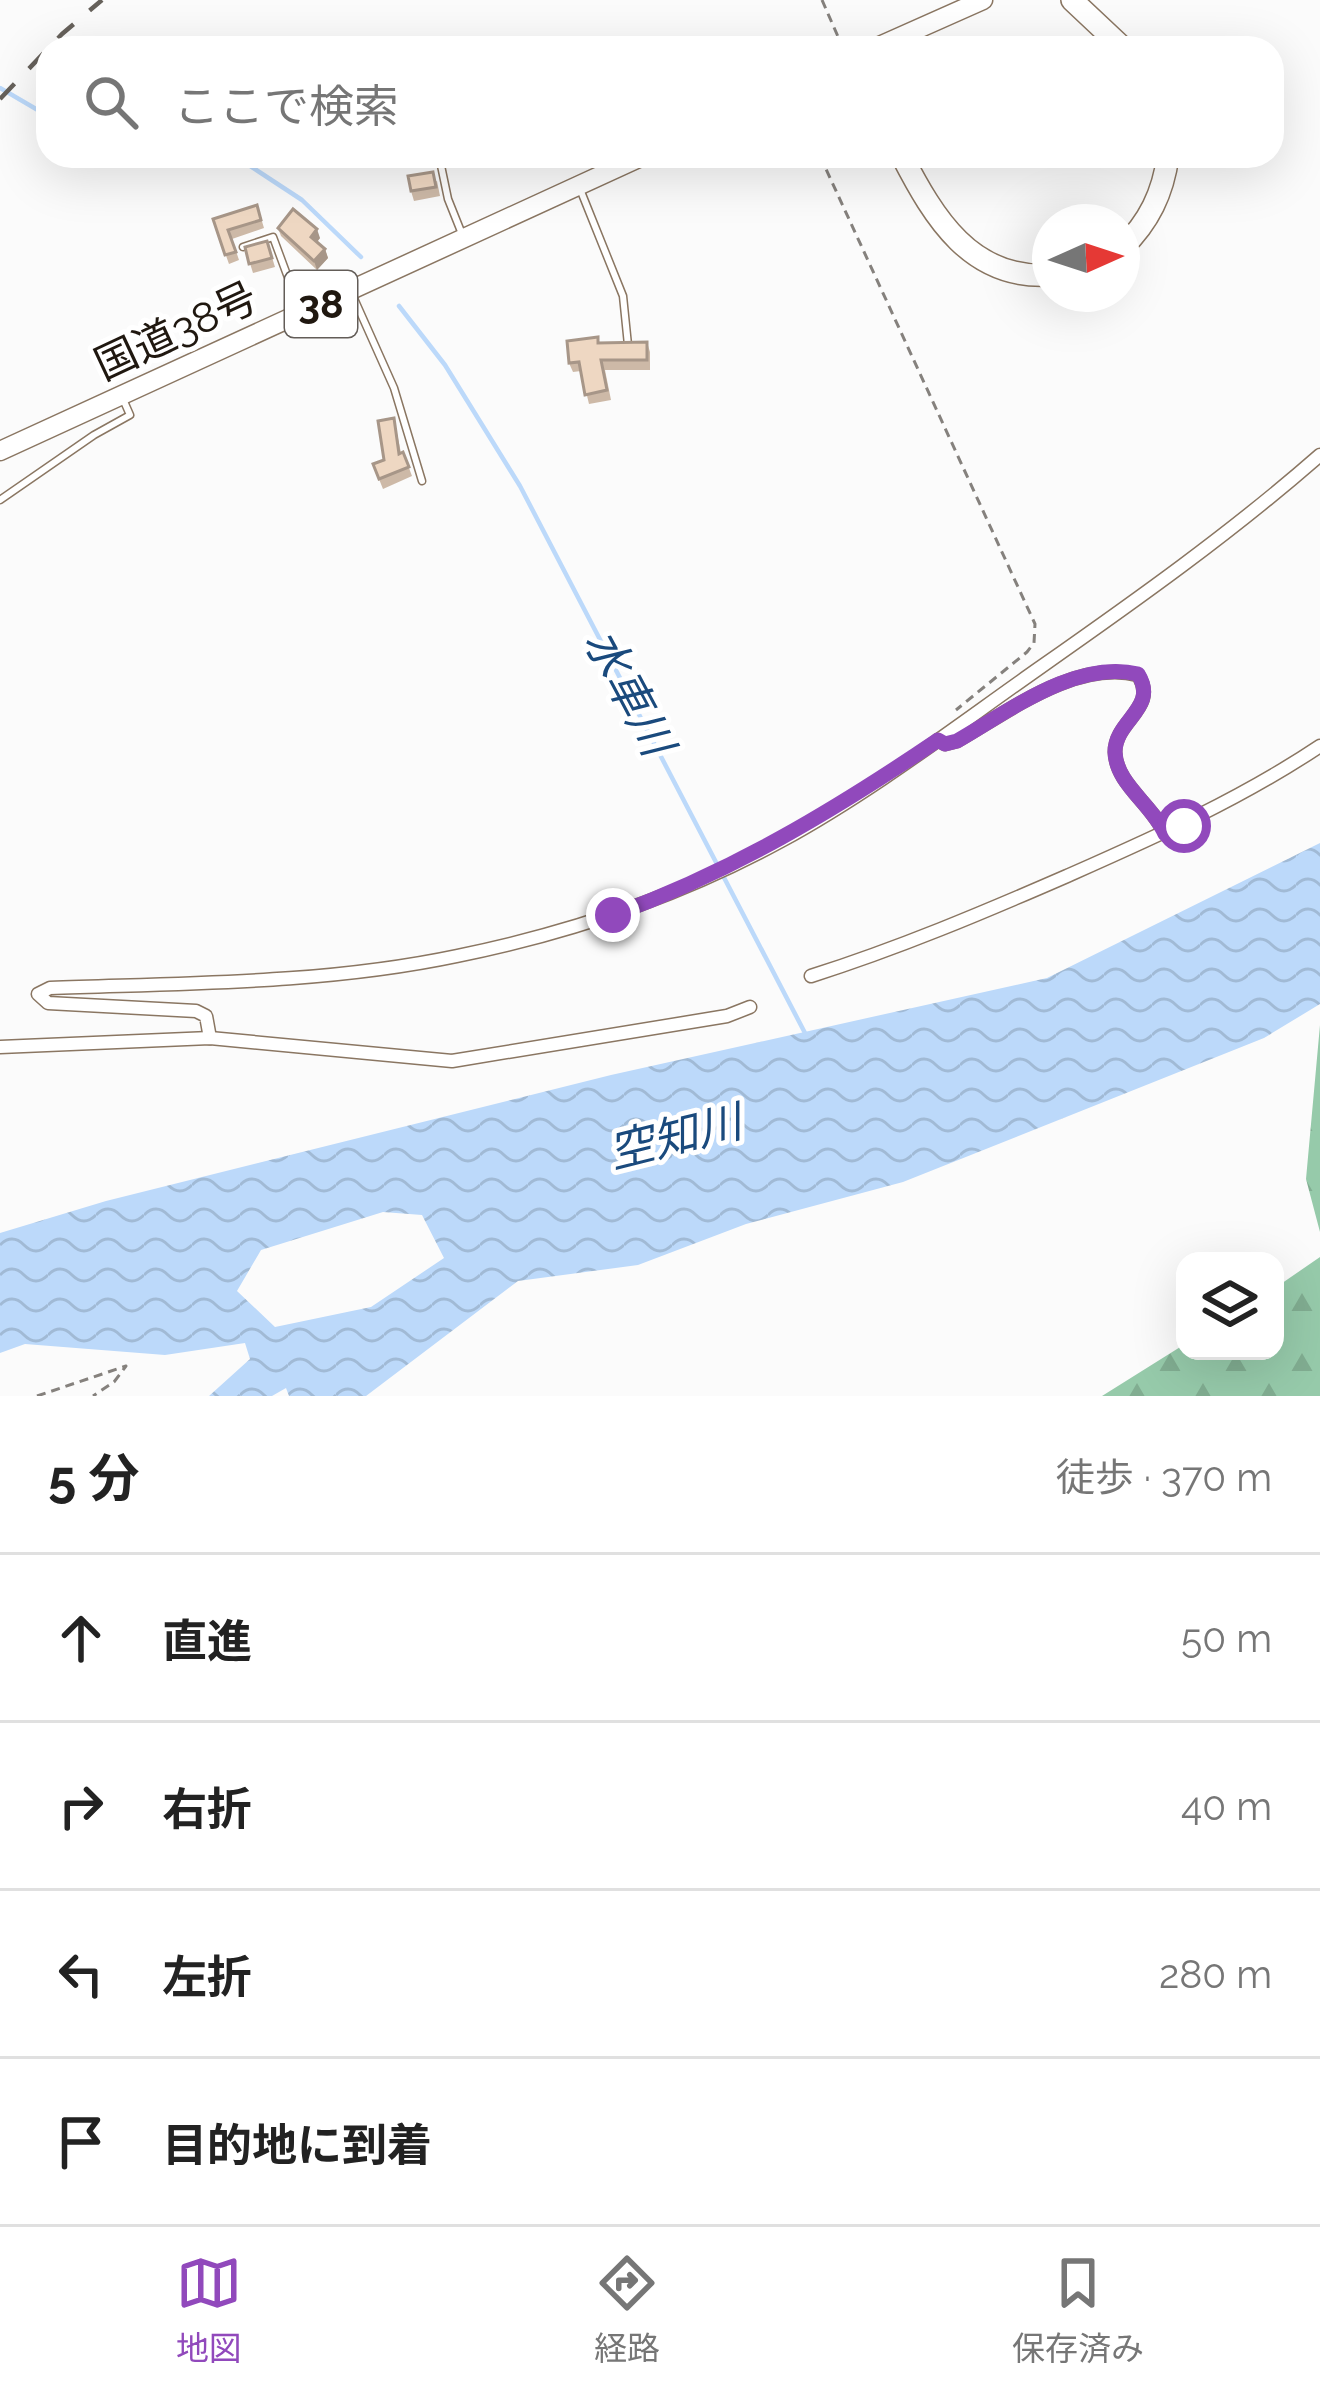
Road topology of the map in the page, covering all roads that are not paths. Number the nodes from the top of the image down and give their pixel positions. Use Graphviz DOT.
graph roads {
  1 [pos="982,0"];
  2 [pos="1072,0"];
  3 [pos="902,36"];
  4 [pos="1111,36"];
  5 [pos="442,168"];
  6 [pos="617,168"];
  7 [pos="908,168"];
  8 [pos="1165,168"];
  9 [pos="579,186"];
  10 [pos="1140,228"];
  11 [pos="463,238"];
  12 [pos="243,248"];
  13 [pos="1032,276"];
  14 [pos="350,291"];
  15 [pos="301,313"];
  16 [pos="628,345"];
  17 [pos="122,396"];
  18 [pos="0,452"];
  19 [pos="1320,455"];
  20 [pos="422,481"];
  21 [pos="0,500"];
  22 [pos="938,740"];
  23 [pos="1320,746"];
  24 [pos="1165,834"];
  25 [pos="811,976"];
  26 [pos="750,1007"];
  27 [pos="210,1038"];
  28 [pos="0,1047"];
  1 -- 3 [label="highway"];
  2 -- 4 [label="highway"];
  5 -- 11 [label="lane"];
  6 -- 9 [label="highway, 国道38号 / 38"];
  7 -- 13 [label="highway"];
  8 -- 10 [label="highway"];
  9 -- 11 [label="highway, 国道38号 / 38"];
  9 -- 16 [label="lane"];
  11 -- 14 [label="highway, 国道38号 / 38"];
  12 -- 15 [label="lane"];
  14 -- 15 [label="highway, 国道38号 / 38"];
  14 -- 20 [label="lane"];
  15 -- 17 [label="highway, 国道38号 / 38"];
  17 -- 18 [label="highway, 国道38号 / 38"];
  17 -- 21 [label="lane"];
  19 -- 22 [label="street"];
  22 -- 24 [label="street"];
  22 -- 27 [label="street"];
  23 -- 24 [label="street"];
  24 -- 25 [label="street"];
  26 -- 27 [label="street"];
  27 -- 28 [label="street"];
}
